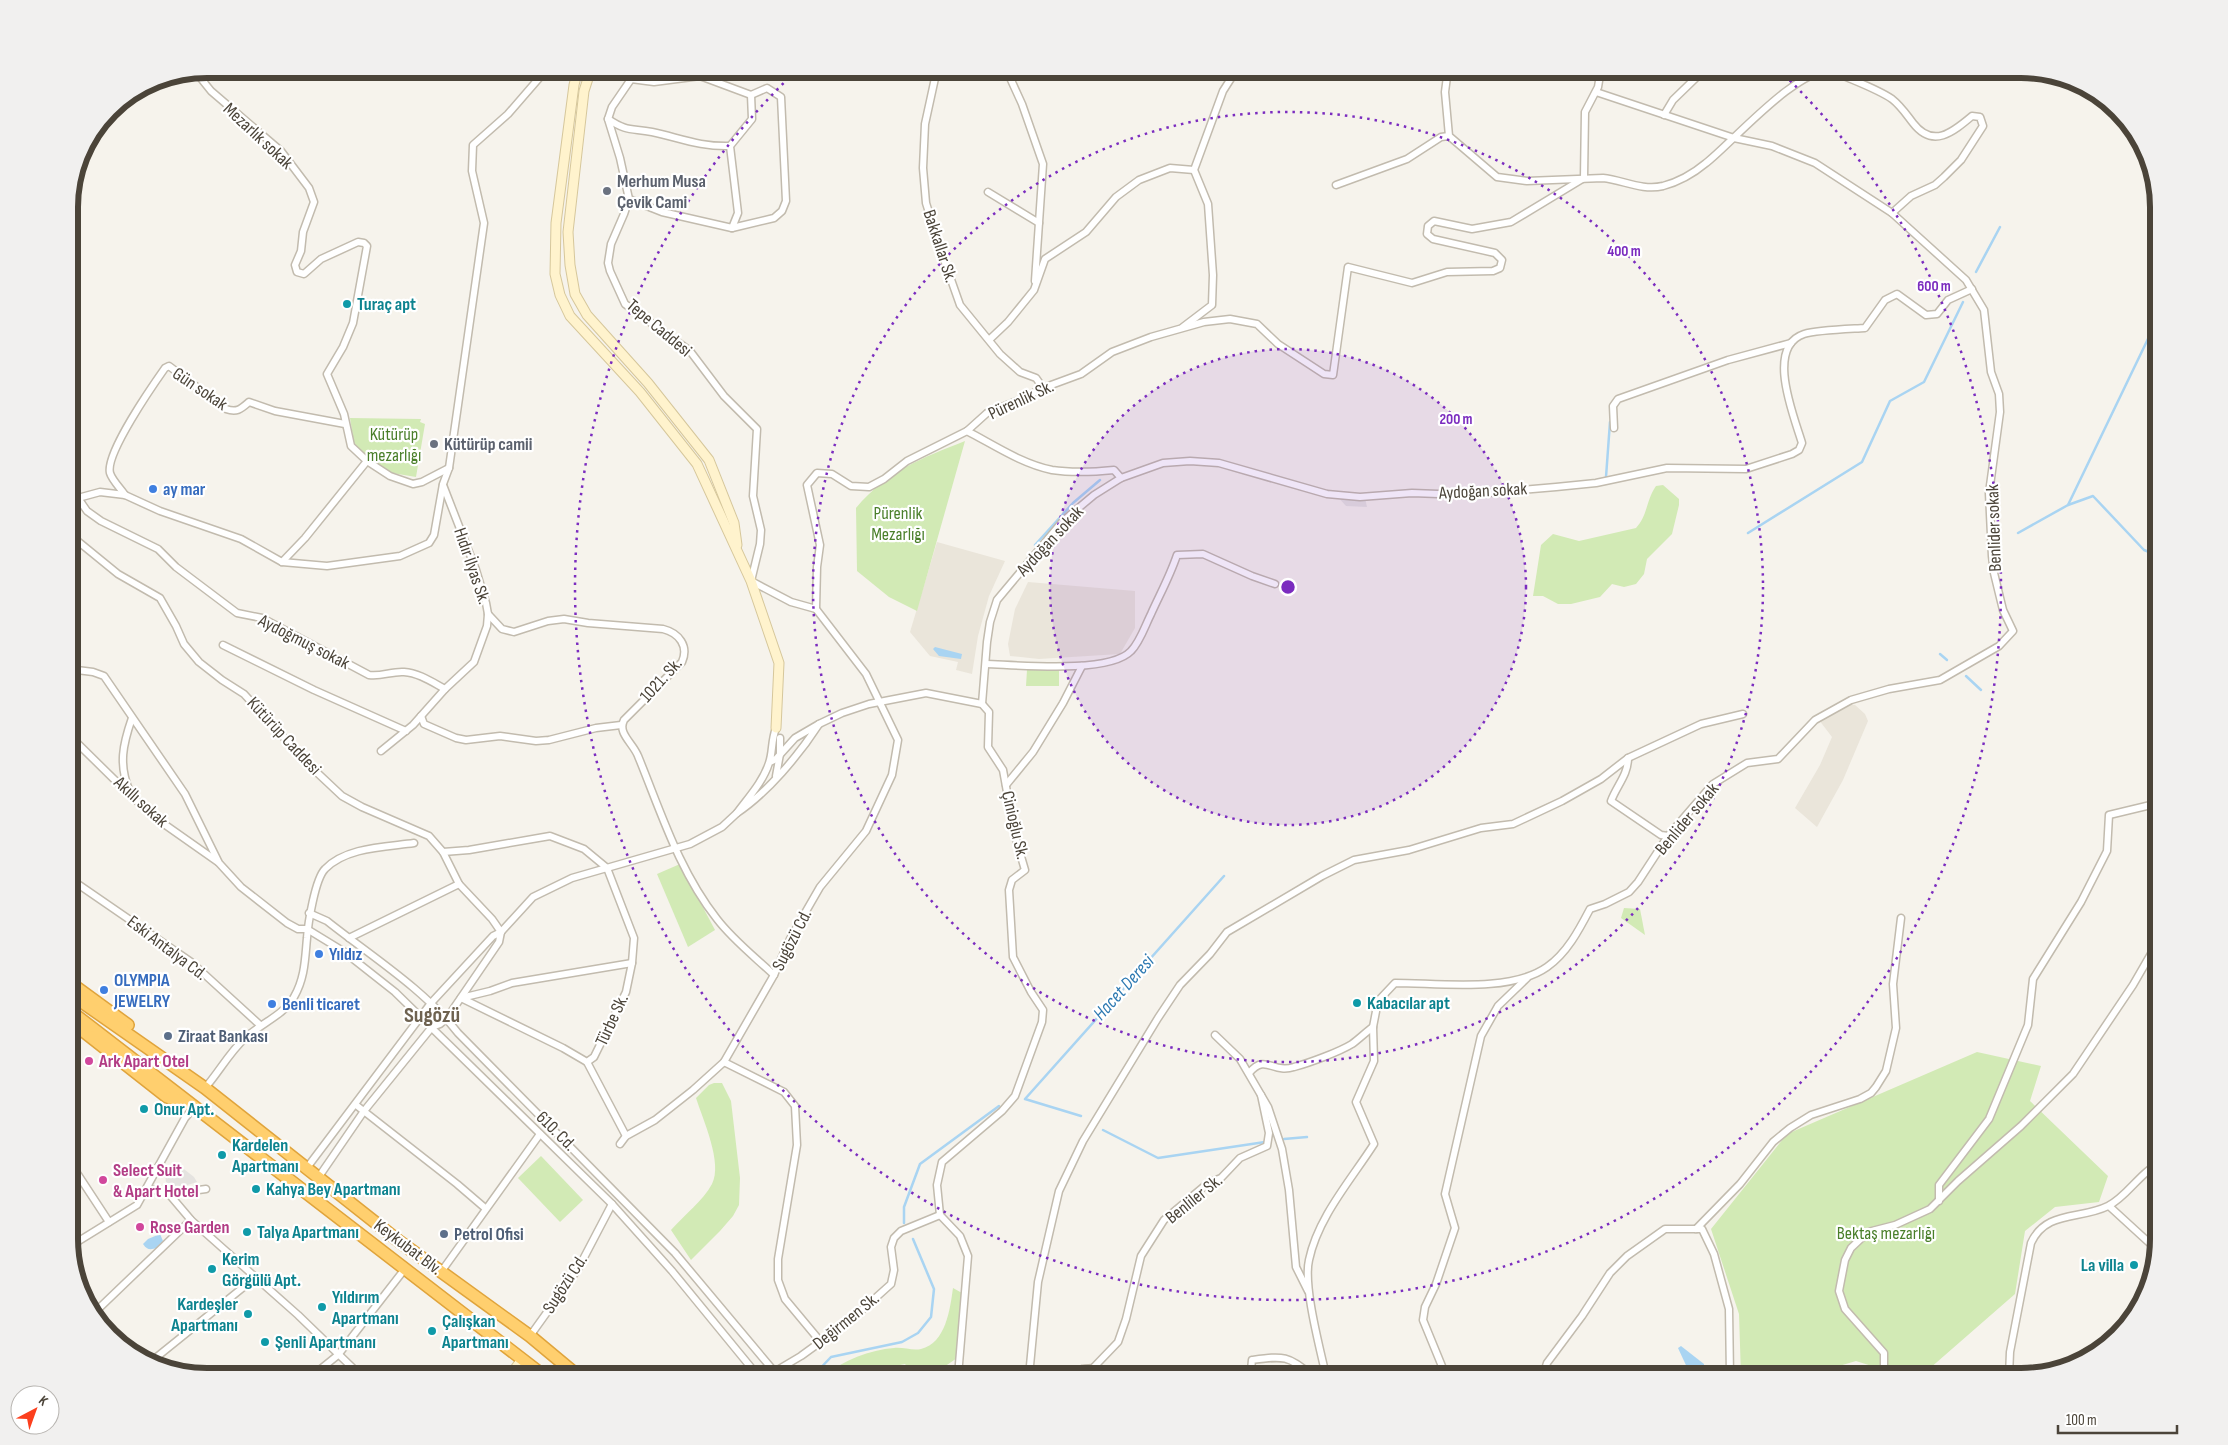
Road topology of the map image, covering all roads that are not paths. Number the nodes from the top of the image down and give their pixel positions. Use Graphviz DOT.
graph roads {
  1 [pos="540,77"];
  2 [pos="576,77"];
  3 [pos="588,77"];
  4 [pos="692,77"];
  5 [pos="703,77"];
  6 [pos="935,77"];
  7 [pos="1010,77"];
  8 [pos="1232,77"];
  9 [pos="1447,77"];
  10 [pos="1600,77"];
  11 [pos="1697,77"];
  12 [pos="1809,77"];
  13 [pos="1844,77"];
  14 [pos="200,78"];
  15 [pos="631,78"];
  16 [pos="1596,92"];
  17 [pos="751,95"];
  18 [pos="1664,115"];
  19 [pos="608,119"];
  20 [pos="1449,136"];
  21 [pos="1734,138"];
  22 [pos="730,146"];
  23 [pos="1194,170"];
  24 [pos="1584,178"];
  25 [pos="1336,185"];
  26 [pos="988,192"];
  27 [pos="628,199"];
  28 [pos="1892,213"];
  29 [pos="1039,223"];
  30 [pos="732,228"];
  31 [pos="1972,289"];
  32 [pos="1034,290"];
  33 [pos="1180,329"];
  34 [pos="989,340"];
  35 [pos="1790,343"];
  36 [pos="1043,388"];
  37 [pos="345,424"];
  38 [pos="1614,428"];
  39 [pos="968,431"];
  40 [pos="367,461"];
  41 [pos="449,468"];
  42 [pos="1121,478"];
  43 [pos="443,484"];
  44 [pos="125,495"];
  45 [pos="78,498"];
  46 [pos="78,541"];
  47 [pos="737,550"];
  48 [pos="282,562"];
  49 [pos="751,581"];
  50 [pos="1275,584"];
  51 [pos="816,608"];
  52 [pos="488,614"];
  53 [pos="223,645"];
  54 [pos="986,664"];
  55 [pos="1082,666"];
  56 [pos="78,670"];
  57 [pos="445,689"];
  58 [pos="879,702"];
  59 [pos="982,704"];
  60 [pos="1743,714"];
  61 [pos="421,716"];
  62 [pos="132,718"];
  63 [pos="819,724"];
  64 [pos="621,725"];
  65 [pos="776,728"];
  66 [pos="406,731"];
  67 [pos="780,738"];
  68 [pos="78,744"];
  69 [pos="789,744"];
  70 [pos="799,750"];
  71 [pos="381,751"];
  72 [pos="780,754"];
  73 [pos="1628,758"];
  74 [pos="770,762"];
  75 [pos="778,766"];
  76 [pos="774,779"];
  77 [pos="1006,785"];
  78 [pos="131,796"];
  79 [pos="2150,805"];
  80 [pos="737,813"];
  81 [pos="1668,836"];
  82 [pos="414,843"];
  83 [pos="675,849"];
  84 [pos="443,852"];
  85 [pos="219,863"];
  86 [pos="607,868"];
  87 [pos="78,884"];
  88 [pos="459,884"];
  89 [pos="309,913"];
  90 [pos="1900,918"];
  91 [pos="307,929"];
  92 [pos="501,932"];
  93 [pos="349,938"];
  94 [pos="2150,956"];
  95 [pos="632,963"];
  96 [pos="774,974"];
  97 [pos="1528,976"];
  98 [pos="78,989"];
  99 [pos="78,998"];
  100 [pos="461,998"];
  101 [pos="431,1003"];
  102 [pos="78,1017"];
  103 [pos="420,1017"];
  104 [pos="447,1018"];
  105 [pos="260,1025"];
  106 [pos="78,1027"];
  107 [pos="432,1027"];
  108 [pos="1373,1027"];
  109 [pos="1214,1035"];
  110 [pos="587,1062"];
  111 [pos="724,1062"];
  112 [pos="1249,1073"];
  113 [pos="205,1088"];
  114 [pos="1261,1095"];
  115 [pos="356,1105"];
  116 [pos="194,1106"];
  117 [pos="364,1111"];
  118 [pos="540,1134"];
  119 [pos="626,1136"];
  120 [pos="620,1144"];
  121 [pos="306,1169"];
  122 [pos="2150,1172"];
  123 [pos="78,1175"];
  124 [pos="318,1178"];
  125 [pos="148,1188"];
  126 [pos="206,1189"];
  127 [pos="169,1194"];
  128 [pos="1939,1201"];
  129 [pos="612,1204"];
  130 [pos="2109,1206"];
  131 [pos="484,1208"];
  132 [pos="940,1215"];
  133 [pos="192,1220"];
  134 [pos="109,1222"];
  135 [pos="1696,1229"];
  136 [pos="78,1241"];
  137 [pos="2150,1243"];
  138 [pos="404,1270"];
  139 [pos="441,1272"];
  140 [pos="256,1277"];
  141 [pos="1310,1294"];
  142 [pos="99,1309"];
  143 [pos="530,1336"];
  144 [pos="820,1341"];
  145 [pos="338,1356"];
  146 [pos="156,1358"];
  147 [pos="522,1359"];
  148 [pos="1094,1367"];
  149 [pos="322,1368"];
  150 [pos="352,1368"];
  151 [pos="516,1368"];
  152 [pos="534,1368"];
  153 [pos="568,1368"];
  154 [pos="751,1368"];
  155 [pos="771,1368"];
  156 [pos="784,1368"];
  157 [pos="959,1368"];
  158 [pos="1030,1368"];
  159 [pos="1088,1368"];
  160 [pos="1251,1368"];
  161 [pos="1303,1368"];
  162 [pos="1324,1368"];
  163 [pos="1443,1368"];
  164 [pos="1546,1368"];
  165 [pos="1730,1368"];
  166 [pos="1883,1368"];
  167 [pos="2009,1368"];
  1 -- 41 [label="street"];
  2 -- 47 [label="street"];
  3 -- 47 [label="street"];
  4 -- 15 [label="street"];
  5 -- 17 [label="street"];
  6 -- 34 [label="street, Bakkallar Sk."];
  7 -- 29 [label="street"];
  8 -- 23 [label="street"];
  9 -- 20 [label="street"];
  10 -- 16 [label="street"];
  11 -- 18 [label="street"];
  12 -- 21 [label="street"];
  13 -- 28 [label="street"];
  14 -- 37 [label="street, Mezarlık sokak"];
  15 -- 19 [label="street"];
  16 -- 18 [label="street, Benlider sokak"];
  16 -- 24 [label="street"];
  17 -- 22 [label="street"];
  17 -- 30 [label="street"];
  18 -- 21 [label="street, Benlider sokak"];
  19 -- 22 [label="street"];
  19 -- 27 [label="street, Tepe Caddesi"];
  20 -- 24 [label="street"];
  20 -- 25 [label="street"];
  21 -- 24 [label="street"];
  21 -- 28 [label="street, Benlider sokak"];
  22 -- 30 [label="street"];
  23 -- 32 [label="street"];
  23 -- 33 [label="street"];
  24 -- 33 [label="street, Pürenlik Sk."];
  26 -- 29 [label="street"];
  27 -- 30 [label="street"];
  27 -- 49 [label="street, Tepe Caddesi"];
  28 -- 31 [label="street, Benlider sokak"];
  29 -- 32 [label="street"];
  31 -- 35 [label="street"];
  31 -- 81 [label="street, Benlider sokak"];
  32 -- 34 [label="street"];
  33 -- 36 [label="street, Pürenlik Sk."];
  34 -- 36 [label="street, Bakkallar Sk."];
  35 -- 38 [label="street"];
  35 -- 42 [label="street, Aydoğan sokak"];
  36 -- 39 [label="street, Pürenlik Sk."];
  37 -- 40 [label="street, Mezarlık sokak"];
  37 -- 44 [label="street, Gün sokak"];
  39 -- 42 [label="street"];
  39 -- 51 [label="street, Pürenlik Sk."];
  40 -- 41 [label="street, Mezarlık sokak"];
  40 -- 48 [label="street"];
  41 -- 43 [label="street"];
  42 -- 54 [label="street, Aydoğan sokak"];
  43 -- 48 [label="street"];
  43 -- 52 [label="street, Hıdır İlyas Sk."];
  44 -- 45 [label="street"];
  44 -- 48 [label="street"];
  45 -- 57 [label="street, Aydoğmuş sokak"];
  46 -- 84 [label="street, Kütürüp Caddesi"];
  47 -- 49 [label="street"];
  49 -- 51 [label="street"];
  49 -- 65 [label="street"];
  50 -- 55 [label="street"];
  51 -- 58 [label="street"];
  52 -- 57 [label="street, Hıdır İlyas Sk."];
  52 -- 64 [label="street, 1021. Sk."];
  53 -- 66 [label="street"];
  54 -- 55 [label="street"];
  54 -- 59 [label="street, Aydoğan sokak"];
  55 -- 77 [label="street"];
  56 -- 62 [label="street"];
  57 -- 61 [label="street, Hıdır İlyas Sk."];
  58 -- 59 [label="street"];
  58 -- 63 [label="street"];
  58 -- 96 [label="street, Sugözü Cd."];
  59 -- 77 [label="street, Çinioğlu Sk."];
  60 -- 73 [label="street"];
  61 -- 64 [label="street"];
  61 -- 66 [label="street, Hıdır İlyas Sk."];
  62 -- 78 [label="street"];
  62 -- 85 [label="street"];
  63 -- 69 [label="street"];
  63 -- 70 [label="street"];
  64 -- 83 [label="street"];
  65 -- 67 [label="street"];
  65 -- 74 [label="street"];
  66 -- 71 [label="street, Hıdır İlyas Sk."];
  67 -- 69 [label="street"];
  67 -- 72 [label="street"];
  68 -- 78 [label="street, Akıllı sokak"];
  69 -- 72 [label="street"];
  70 -- 75 [label="street"];
  70 -- 76 [label="street"];
  72 -- 74 [label="street"];
  72 -- 75 [label="street"];
  73 -- 81 [label="street"];
  73 -- 158 [label="street"];
  74 -- 75 [label="street"];
  74 -- 80 [label="street"];
  75 -- 76 [label="street"];
  76 -- 80 [label="street"];
  77 -- 132 [label="street, Çinioğlu Sk."];
  78 -- 85 [label="street, Akıllı sokak"];
  79 -- 128 [label="street"];
  80 -- 83 [label="street"];
  81 -- 97 [label="street, Benlider sokak"];
  82 -- 89 [label="street"];
  83 -- 86 [label="street"];
  83 -- 96 [label="street"];
  84 -- 86 [label="street"];
  84 -- 88 [label="street, Kütürüp Caddesi"];
  85 -- 91 [label="street, 610. Cd."];
  86 -- 92 [label="street"];
  86 -- 95 [label="street, Türbe Sk."];
  87 -- 105 [label="street, Eski Antalya Cd."];
  88 -- 92 [label="street, Kütürüp Caddesi"];
  88 -- 93 [label="street"];
  89 -- 91 [label="street"];
  89 -- 93 [label="street, 610. Cd."];
  90 -- 135 [label="street"];
  91 -- 103 [label="street, 610. Cd."];
  91 -- 105 [label="street"];
  92 -- 100 [label="street"];
  92 -- 101 [label="street"];
  93 -- 101 [label="street, 610. Cd."];
  94 -- 128 [label="street"];
  95 -- 100 [label="street"];
  95 -- 110 [label="street, Türbe Sk."];
  96 -- 111 [label="street, Sugözü Cd."];
  97 -- 108 [label="street, Benlider sokak"];
  97 -- 163 [label="street"];
  98 -- 113 [label="highway"];
  99 -- 113 [label="highway, Keykubat Blv."];
  100 -- 104 [label="street"];
  100 -- 110 [label="street, Türbe Sk."];
  101 -- 103 [label="street"];
  101 -- 104 [label="street, 610. Cd."];
  102 -- 116 [label="highway, Keykubat Blv."];
  103 -- 107 [label="street, 610. Cd."];
  103 -- 115 [label="street"];
  104 -- 107 [label="street"];
  104 -- 155 [label="street, 610. Cd."];
  105 -- 113 [label="street"];
  106 -- 116 [label="highway"];
  107 -- 117 [label="street"];
  107 -- 118 [label="street, 610. Cd."];
  108 -- 112 [label="street"];
  108 -- 141 [label="street, Benlider sokak"];
  109 -- 112 [label="street"];
  110 -- 119 [label="street"];
  111 -- 119 [label="street, Sugözü Cd."];
  111 -- 144 [label="street"];
  112 -- 114 [label="street"];
  113 -- 121 [label="highway, Keykubat Blv."];
  114 -- 141 [label="street"];
  114 -- 148 [label="street, Benliler Sk."];
  115 -- 117 [label="street"];
  115 -- 121 [label="street"];
  116 -- 125 [label="street"];
  116 -- 138 [label="highway, Keykubat Blv."];
  117 -- 124 [label="street"];
  117 -- 131 [label="street"];
  118 -- 129 [label="street, 610. Cd."];
  118 -- 131 [label="street"];
  119 -- 120 [label="street, Sugözü Cd."];
  121 -- 124 [label="highway, Keykubat Blv."];
  122 -- 130 [label="street"];
  123 -- 134 [label="street"];
  124 -- 139 [label="highway, Keykubat Blv."];
  125 -- 127 [label="street"];
  125 -- 134 [label="street"];
  126 -- 127 [label="street"];
  127 -- 133 [label="street"];
  128 -- 166 [label="street"];
  129 -- 143 [label="street, Sugözü Cd."];
  129 -- 154 [label="street, 610. Cd."];
  130 -- 137 [label="street"];
  130 -- 167 [label="street"];
  131 -- 139 [label="street"];
  132 -- 144 [label="street, Değirmen Sk."];
  132 -- 157 [label="street"];
  133 -- 140 [label="street"];
  133 -- 142 [label="street"];
  134 -- 136 [label="street"];
  135 -- 164 [label="street"];
  135 -- 165 [label="street"];
  138 -- 145 [label="street"];
  138 -- 147 [label="highway, Keykubat Blv."];
  139 -- 143 [label="highway, Keykubat Blv."];
  140 -- 145 [label="street"];
  140 -- 146 [label="street"];
  141 -- 162 [label="street"];
  143 -- 153 [label="highway, Keykubat Blv."];
  144 -- 156 [label="street, Değirmen Sk."];
  145 -- 149 [label="street"];
  145 -- 150 [label="street"];
  147 -- 151 [label="street"];
  147 -- 152 [label="highway, Keykubat Blv."];
  148 -- 159 [label="street"];
  160 -- 161 [label="street"];
}
